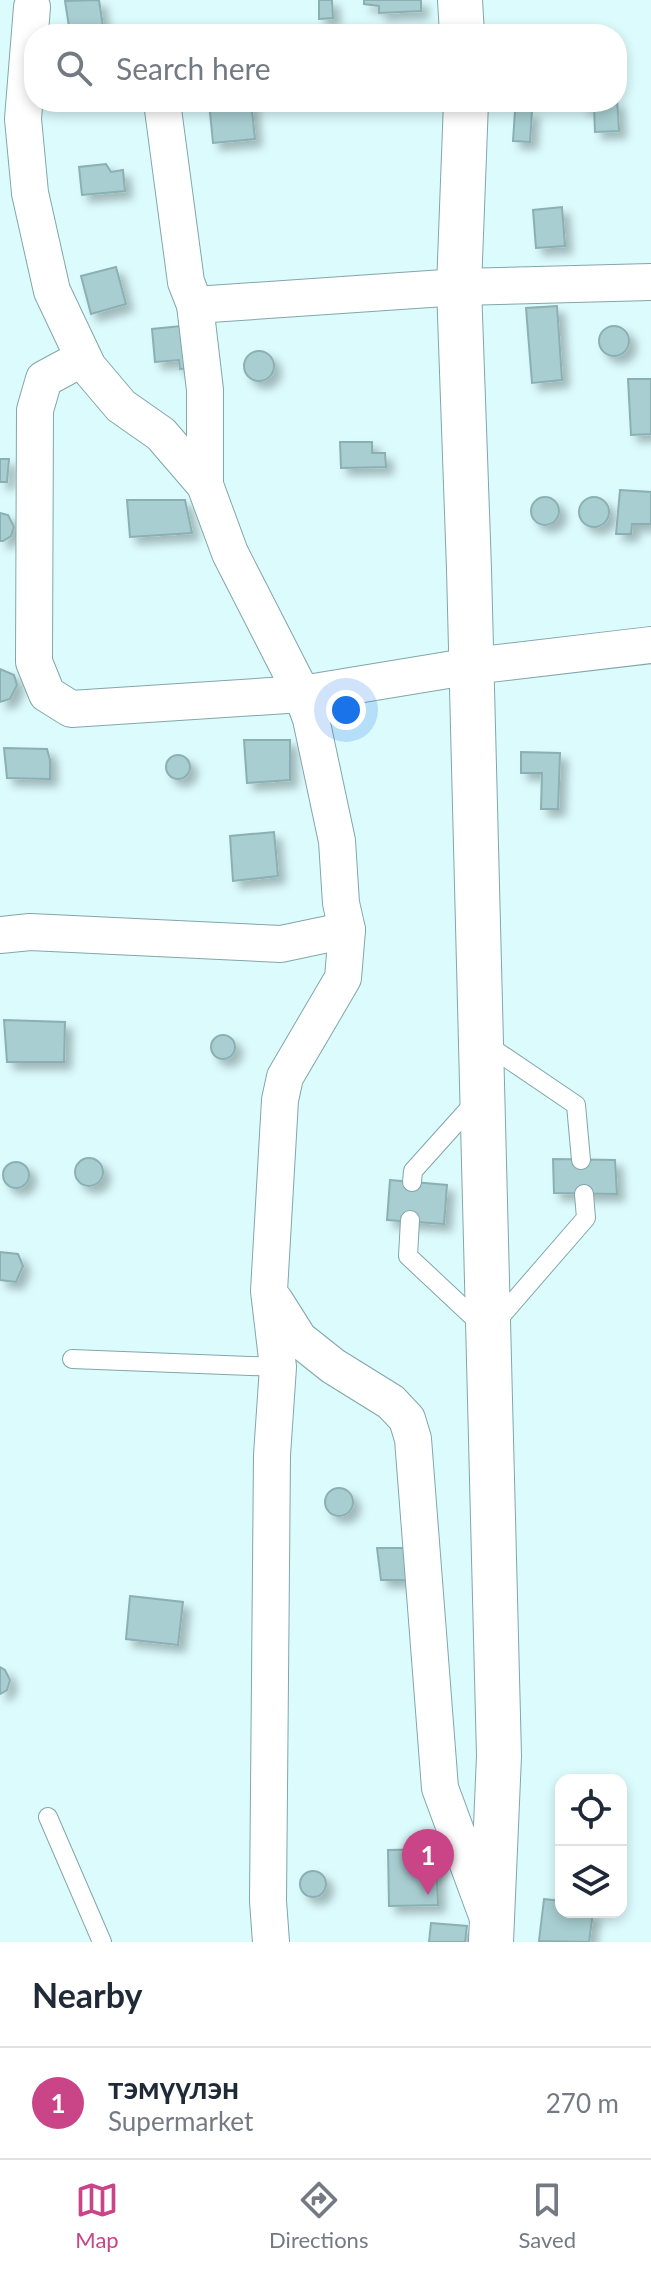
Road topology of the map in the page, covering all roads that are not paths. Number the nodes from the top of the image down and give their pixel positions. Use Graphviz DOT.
graph roads {
  1 [pos="460,0"];
  2 [pos="22,3"];
  3 [pos="461,24"];
  4 [pos="163,112"];
  5 [pos="466,112"];
  6 [pos="651,282"];
  7 [pos="459,287"];
  8 [pos="195,305"];
  9 [pos="83,358"];
  10 [pos="205,485"];
  11 [pos="651,645"];
  12 [pos="472,666"];
  13 [pos="302,694"];
  14 [pos="347,930"];
  15 [pos="0,935"];
  16 [pos="481,1041"];
  17 [pos="482,1094"];
  18 [pos="581,1160"];
  19 [pos="412,1182"];
  20 [pos="584,1194"];
  21 [pos="410,1220"];
  22 [pos="269,1291"];
  23 [pos="488,1331"];
  24 [pos="72,1359"];
  25 [pos="278,1367"];
  26 [pos="48,1817"];
  27 [pos="492,1936"];
  28 [pos="102,1942"];
  29 [pos="271,1942"];
  1 -- 3 [label="main road"];
  2 -- 9 [label="street"];
  4 -- 8 [label="street"];
  5 -- 7 [label="main road"];
  6 -- 7 [label="street"];
  7 -- 8 [label="street"];
  7 -- 12 [label="main road"];
  8 -- 10 [label="street"];
  9 -- 10 [label="street"];
  9 -- 13 [label="street"];
  10 -- 13 [label="street"];
  11 -- 12 [label="street"];
  12 -- 13 [label="street"];
  12 -- 16 [label="main road"];
  13 -- 14 [label="street"];
  14 -- 15 [label="street"];
  14 -- 22 [label="street"];
  16 -- 17 [label="main road"];
  16 -- 18 [label="lane"];
  17 -- 19 [label="lane"];
  17 -- 23 [label="main road"];
  20 -- 23 [label="lane"];
  21 -- 23 [label="lane"];
  22 -- 25 [label="street"];
  22 -- 27 [label="street"];
  23 -- 27 [label="main road"];
  24 -- 25 [label="lane"];
  25 -- 29 [label="street"];
  26 -- 28 [label="lane"];
}
